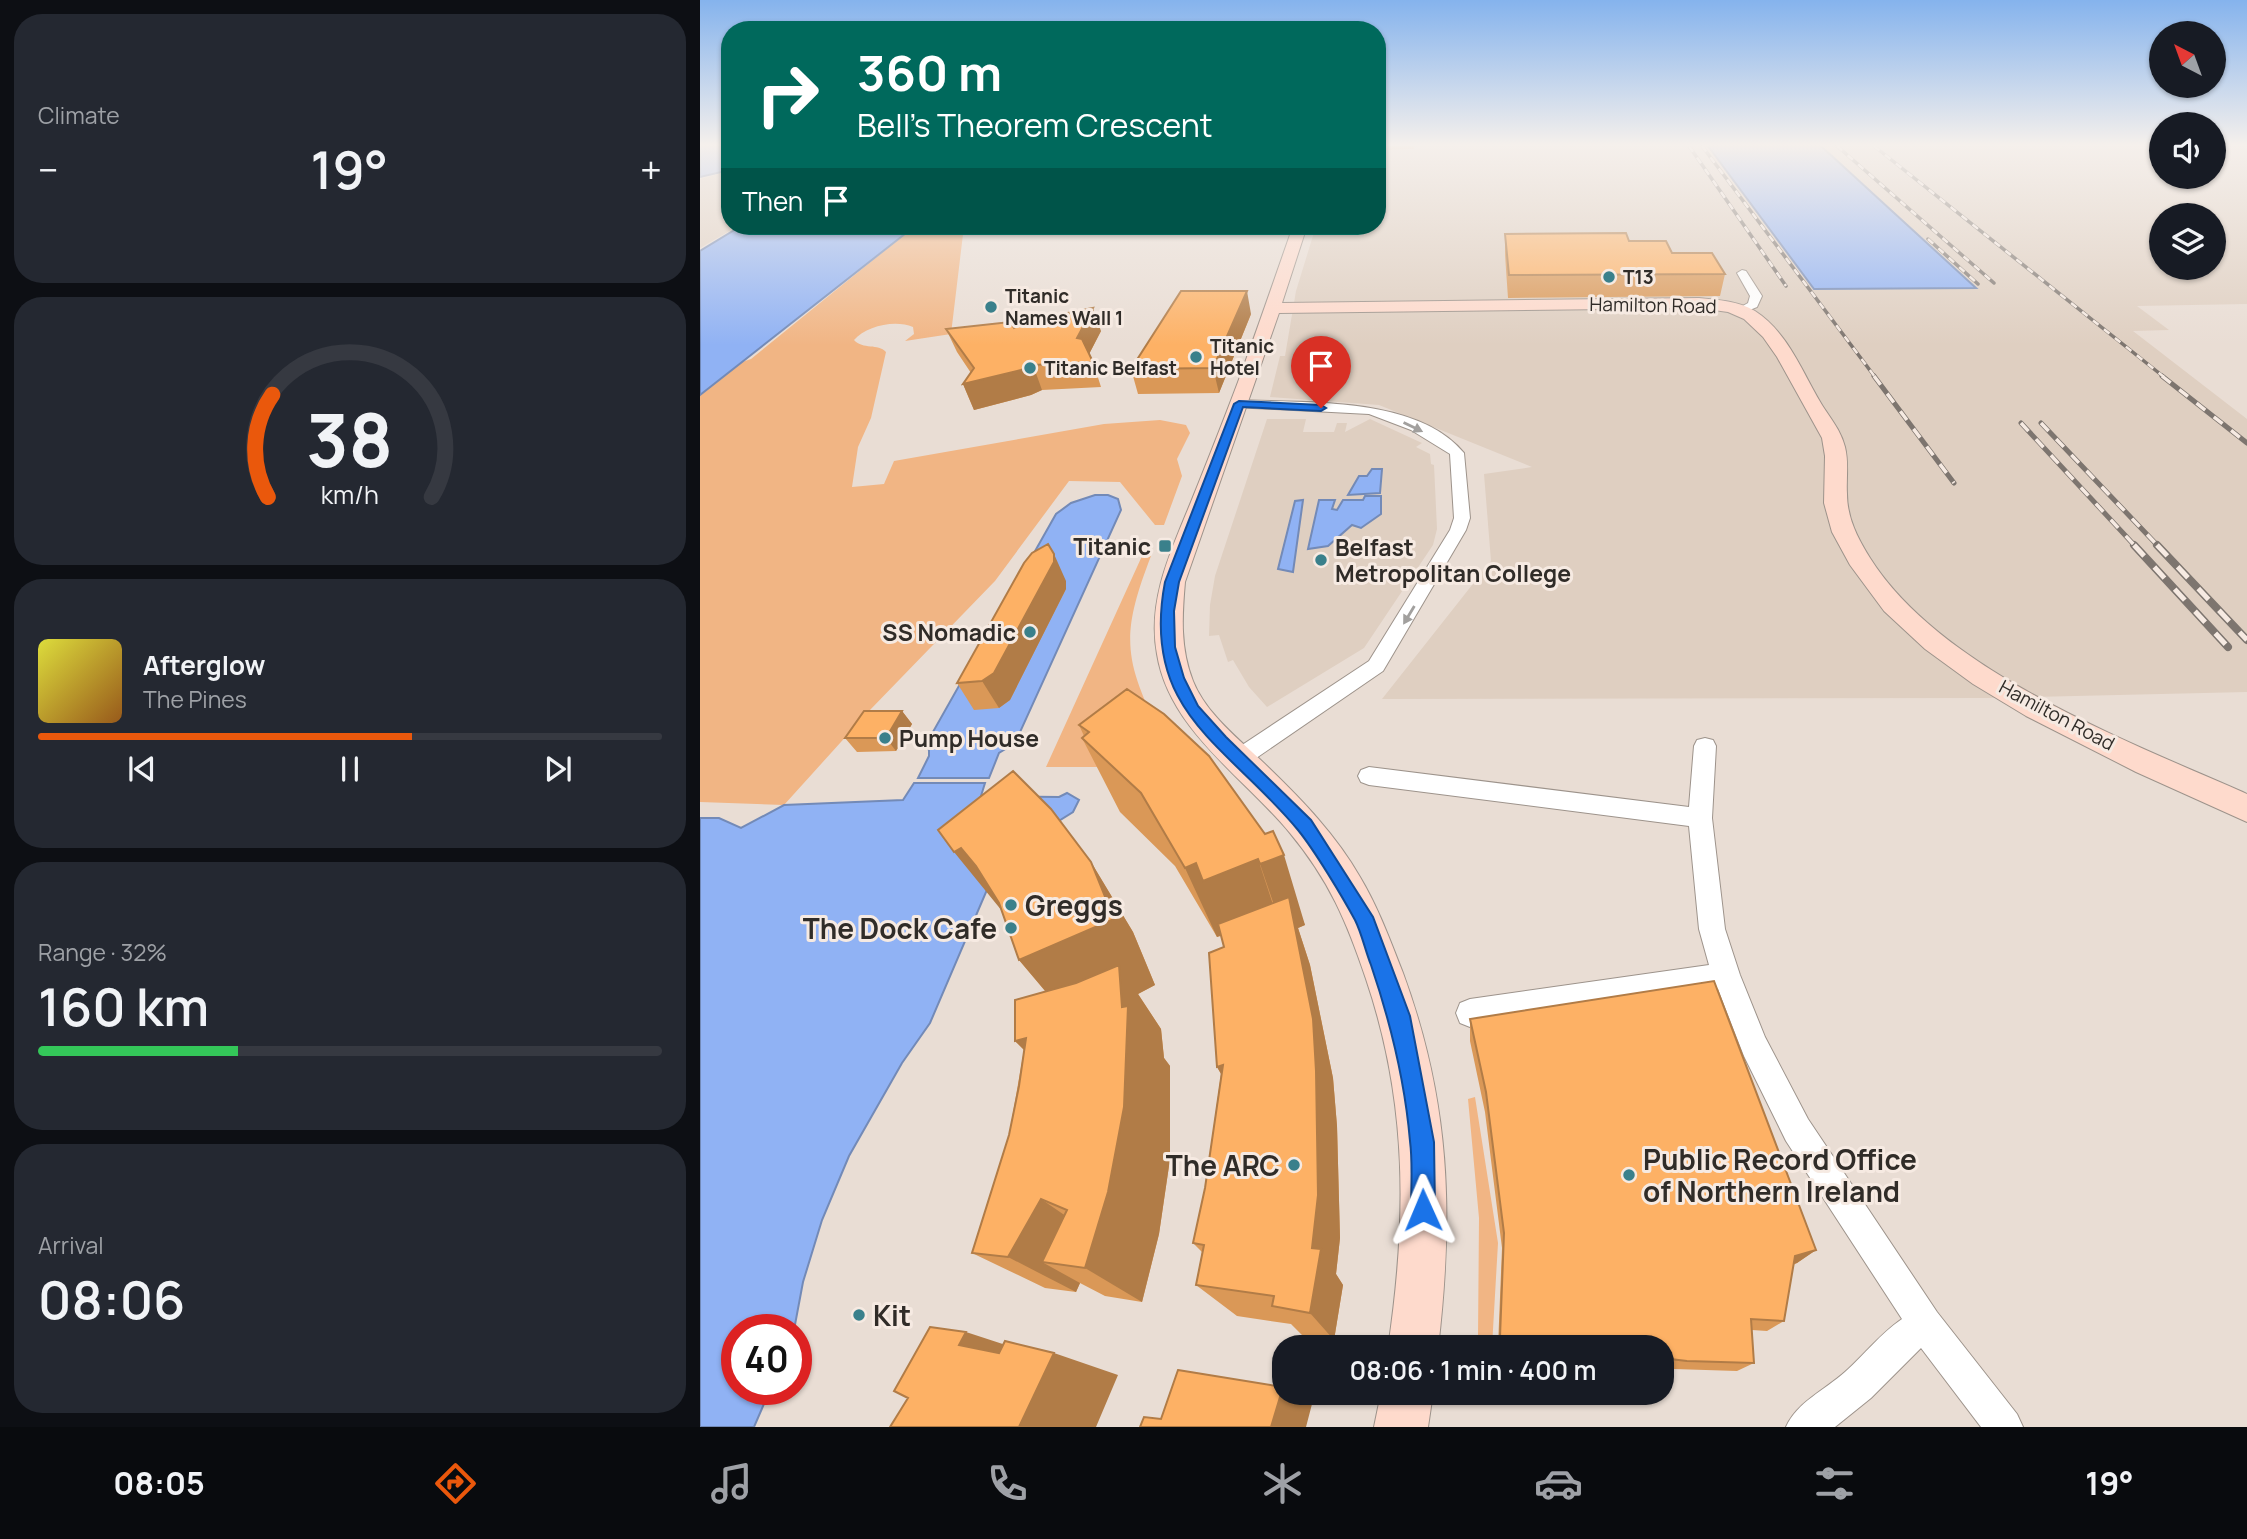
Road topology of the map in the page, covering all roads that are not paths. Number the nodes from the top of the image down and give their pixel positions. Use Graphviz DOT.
graph roads {
  1 [pos="1297,235"];
  2 [pos="1742,273"];
  3 [pos="1273,308"];
  4 [pos="1740,311"];
  5 [pos="1238,408"];
  6 [pos="1705,746"];
  7 [pos="1238,760"];
  8 [pos="1369,776"];
  9 [pos="2247,809"];
  10 [pos="1700,818"];
  11 [pos="1726,975"];
  12 [pos="1470,1013"];
  13 [pos="1924,1324"];
  14 [pos="1414,1335"];
  15 [pos="1405,1405"];
  16 [pos="1401,1427"];
  17 [pos="1805,1427"];
  18 [pos="2004,1427"];
  1 -- 3 [label="street"];
  2 -- 4 [label="street"];
  3 -- 4 [label="street, Hamilton Road"];
  3 -- 5 [label="street"];
  4 -- 9 [label="street, Hamilton Road"];
  5 -- 7 [label="street"];
  5 -- 7 [label="street, one-way"];
  6 -- 10 [label="street"];
  7 -- 14 [label="street"];
  8 -- 10 [label="street"];
  10 -- 11 [label="street"];
  11 -- 12 [label="street"];
  11 -- 13 [label="street"];
  13 -- 17 [label="street"];
  13 -- 18 [label="street"];
  15 -- 16 [label="street"];
}
